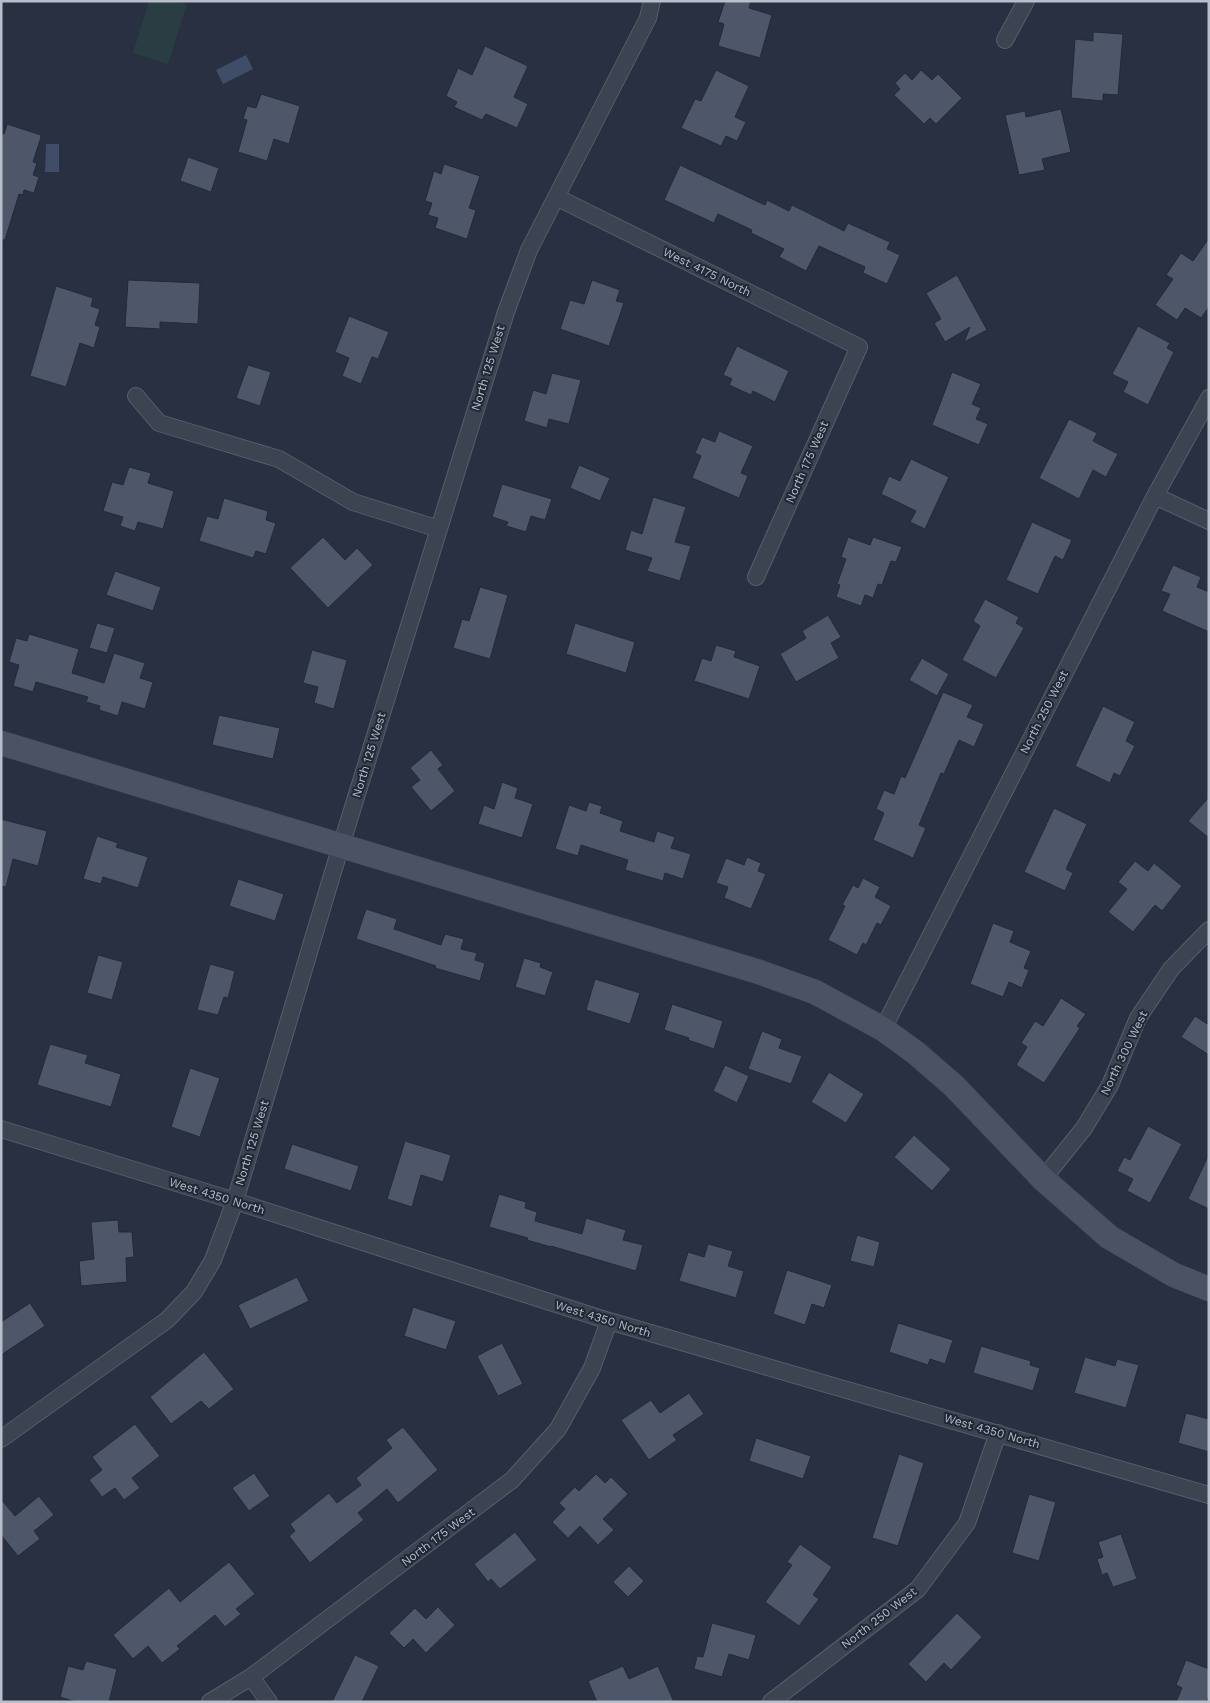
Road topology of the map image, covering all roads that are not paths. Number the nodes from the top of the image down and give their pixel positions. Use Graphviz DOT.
graph roads {
  1 [pos="652,1"];
  2 [pos="1026,1"];
  3 [pos="1005,40"];
  4 [pos="556,197"];
  5 [pos="858,347"];
  6 [pos="136,396"];
  7 [pos="1209,398"];
  8 [pos="1155,496"];
  9 [pos="1209,521"];
  10 [pos="439,529"];
  11 [pos="756,578"];
  12 [pos="1,743"];
  13 [pos="341,846"];
  14 [pos="1209,930"];
  15 [pos="883,1028"];
  16 [pos="1,1129"];
  17 [pos="1043,1179"];
  18 [pos="235,1201"];
  19 [pos="1209,1289"];
  20 [pos="609,1321"];
  21 [pos="998,1433"];
  22 [pos="1,1439"];
  23 [pos="1209,1495"];
  24 [pos="251,1677"];
  25 [pos="210,1702"];
  26 [pos="269,1702"];
  27 [pos="771,1702"];
  1 -- 4 [label="street, North 125 West"];
  2 -- 3 [label="street"];
  4 -- 5 [label="street, West 4175 North"];
  4 -- 10 [label="street, North 125 West"];
  5 -- 11 [label="street, North 175 West"];
  6 -- 10 [label="street"];
  7 -- 8 [label="street, North 250 West"];
  8 -- 9 [label="street"];
  8 -- 15 [label="street, North 250 West"];
  10 -- 13 [label="street, North 125 West"];
  12 -- 13 [label="street"];
  13 -- 15 [label="street"];
  13 -- 18 [label="street, North 125 West"];
  14 -- 17 [label="street, North 300 West"];
  15 -- 17 [label="street"];
  16 -- 18 [label="street, West 4350 North"];
  17 -- 19 [label="street"];
  18 -- 20 [label="street, West 4350 North"];
  18 -- 22 [label="street, North 125 West"];
  20 -- 21 [label="street, West 4350 North"];
  20 -- 24 [label="street, North 175 West"];
  21 -- 23 [label="street, West 4350 North"];
  21 -- 27 [label="street, North 250 West"];
  24 -- 25 [label="street, North 175 West"];
  24 -- 26 [label="street"];
}
